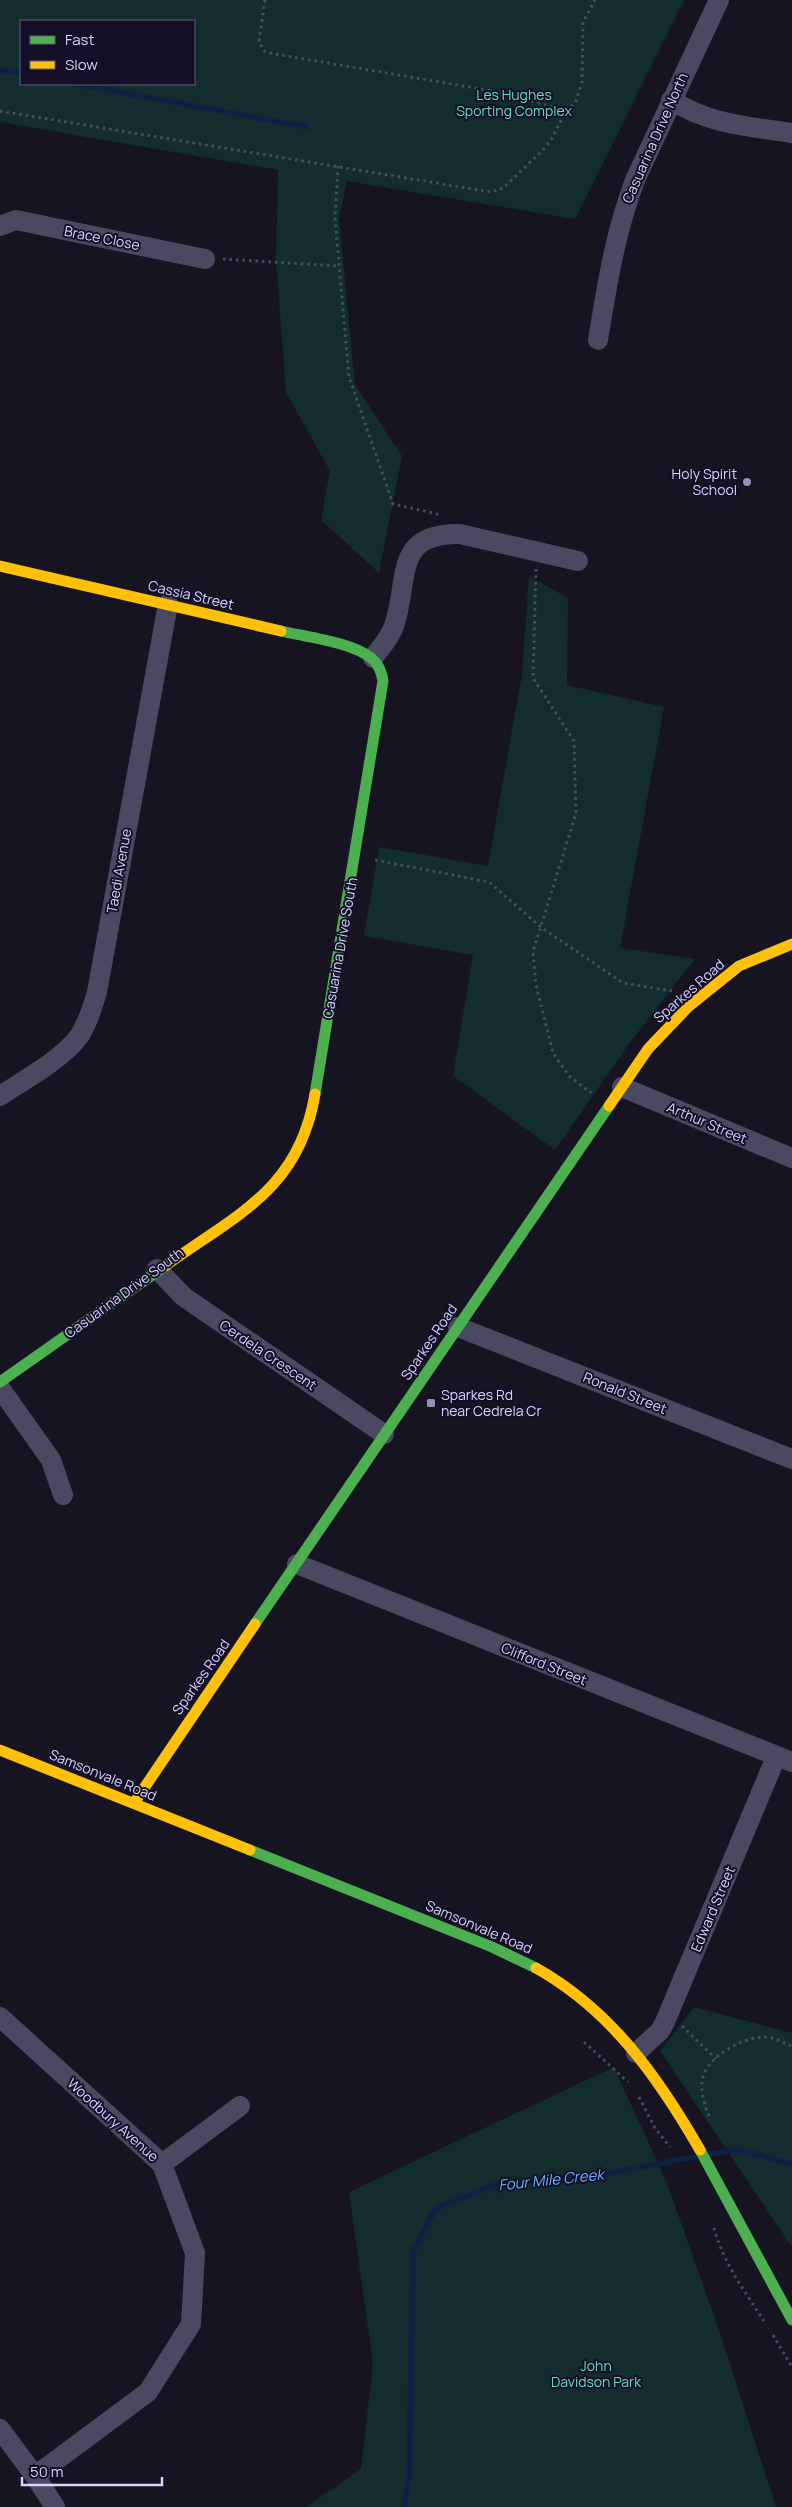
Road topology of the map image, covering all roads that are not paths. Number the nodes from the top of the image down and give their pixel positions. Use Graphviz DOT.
graph roads {
  1 [pos="720,0"];
  2 [pos="671,100"];
  3 [pos="792,134"];
  4 [pos="0,226"];
  5 [pos="205,259"];
  6 [pos="598,340"];
  7 [pos="578,561"];
  8 [pos="0,566"];
  9 [pos="168,604"];
  10 [pos="373,658"];
  11 [pos="792,944"];
  12 [pos="622,1087"];
  13 [pos="0,1096"];
  14 [pos="792,1158"];
  15 [pos="157,1269"];
  16 [pos="458,1327"];
  17 [pos="0,1382"];
  18 [pos="0,1388"];
  19 [pos="384,1434"];
  20 [pos="792,1459"];
  21 [pos="63,1495"];
  22 [pos="297,1564"];
  23 [pos="0,1750"];
  24 [pos="784,1760"];
  25 [pos="134,1803"];
  26 [pos="0,2017"];
  27 [pos="636,2053"];
  28 [pos="240,2106"];
  29 [pos="162,2164"];
  30 [pos="792,2320"];
  31 [pos="0,2429"];
  32 [pos="35,2476"];
  33 [pos="55,2507"];
  1 -- 2 [label="street, Casuarina Drive North"];
  2 -- 3 [label="street"];
  2 -- 6 [label="street, Casuarina Drive North"];
  4 -- 5 [label="street, Brace Close"];
  7 -- 10 [label="street"];
  8 -- 9 [label="street, Cassia Street"];
  9 -- 10 [label="street, Cassia Street"];
  9 -- 13 [label="street, Taedi Avenue"];
  10 -- 15 [label="street, Casuarina Drive South"];
  11 -- 12 [label="street, Sparkes Road"];
  12 -- 14 [label="street, Arthur Street"];
  12 -- 16 [label="street, Sparkes Road"];
  15 -- 17 [label="street, Casuarina Drive South"];
  15 -- 19 [label="street, Cerdela Crescent"];
  16 -- 19 [label="street, Sparkes Road"];
  16 -- 20 [label="street, Ronald Street"];
  18 -- 21 [label="street"];
  19 -- 22 [label="street, Sparkes Road"];
  22 -- 24 [label="street, Clifford Street"];
  22 -- 25 [label="street, Sparkes Road"];
  23 -- 25 [label="street, Samsonvale Road"];
  24 -- 27 [label="street, Edward Street"];
  25 -- 27 [label="street, Samsonvale Road"];
  26 -- 29 [label="street, Woodbury Avenue"];
  27 -- 30 [label="street, Samsonvale Road"];
  28 -- 29 [label="street"];
  29 -- 32 [label="street, Woodbury Avenue"];
  31 -- 32 [label="street"];
  32 -- 33 [label="street"];
}
